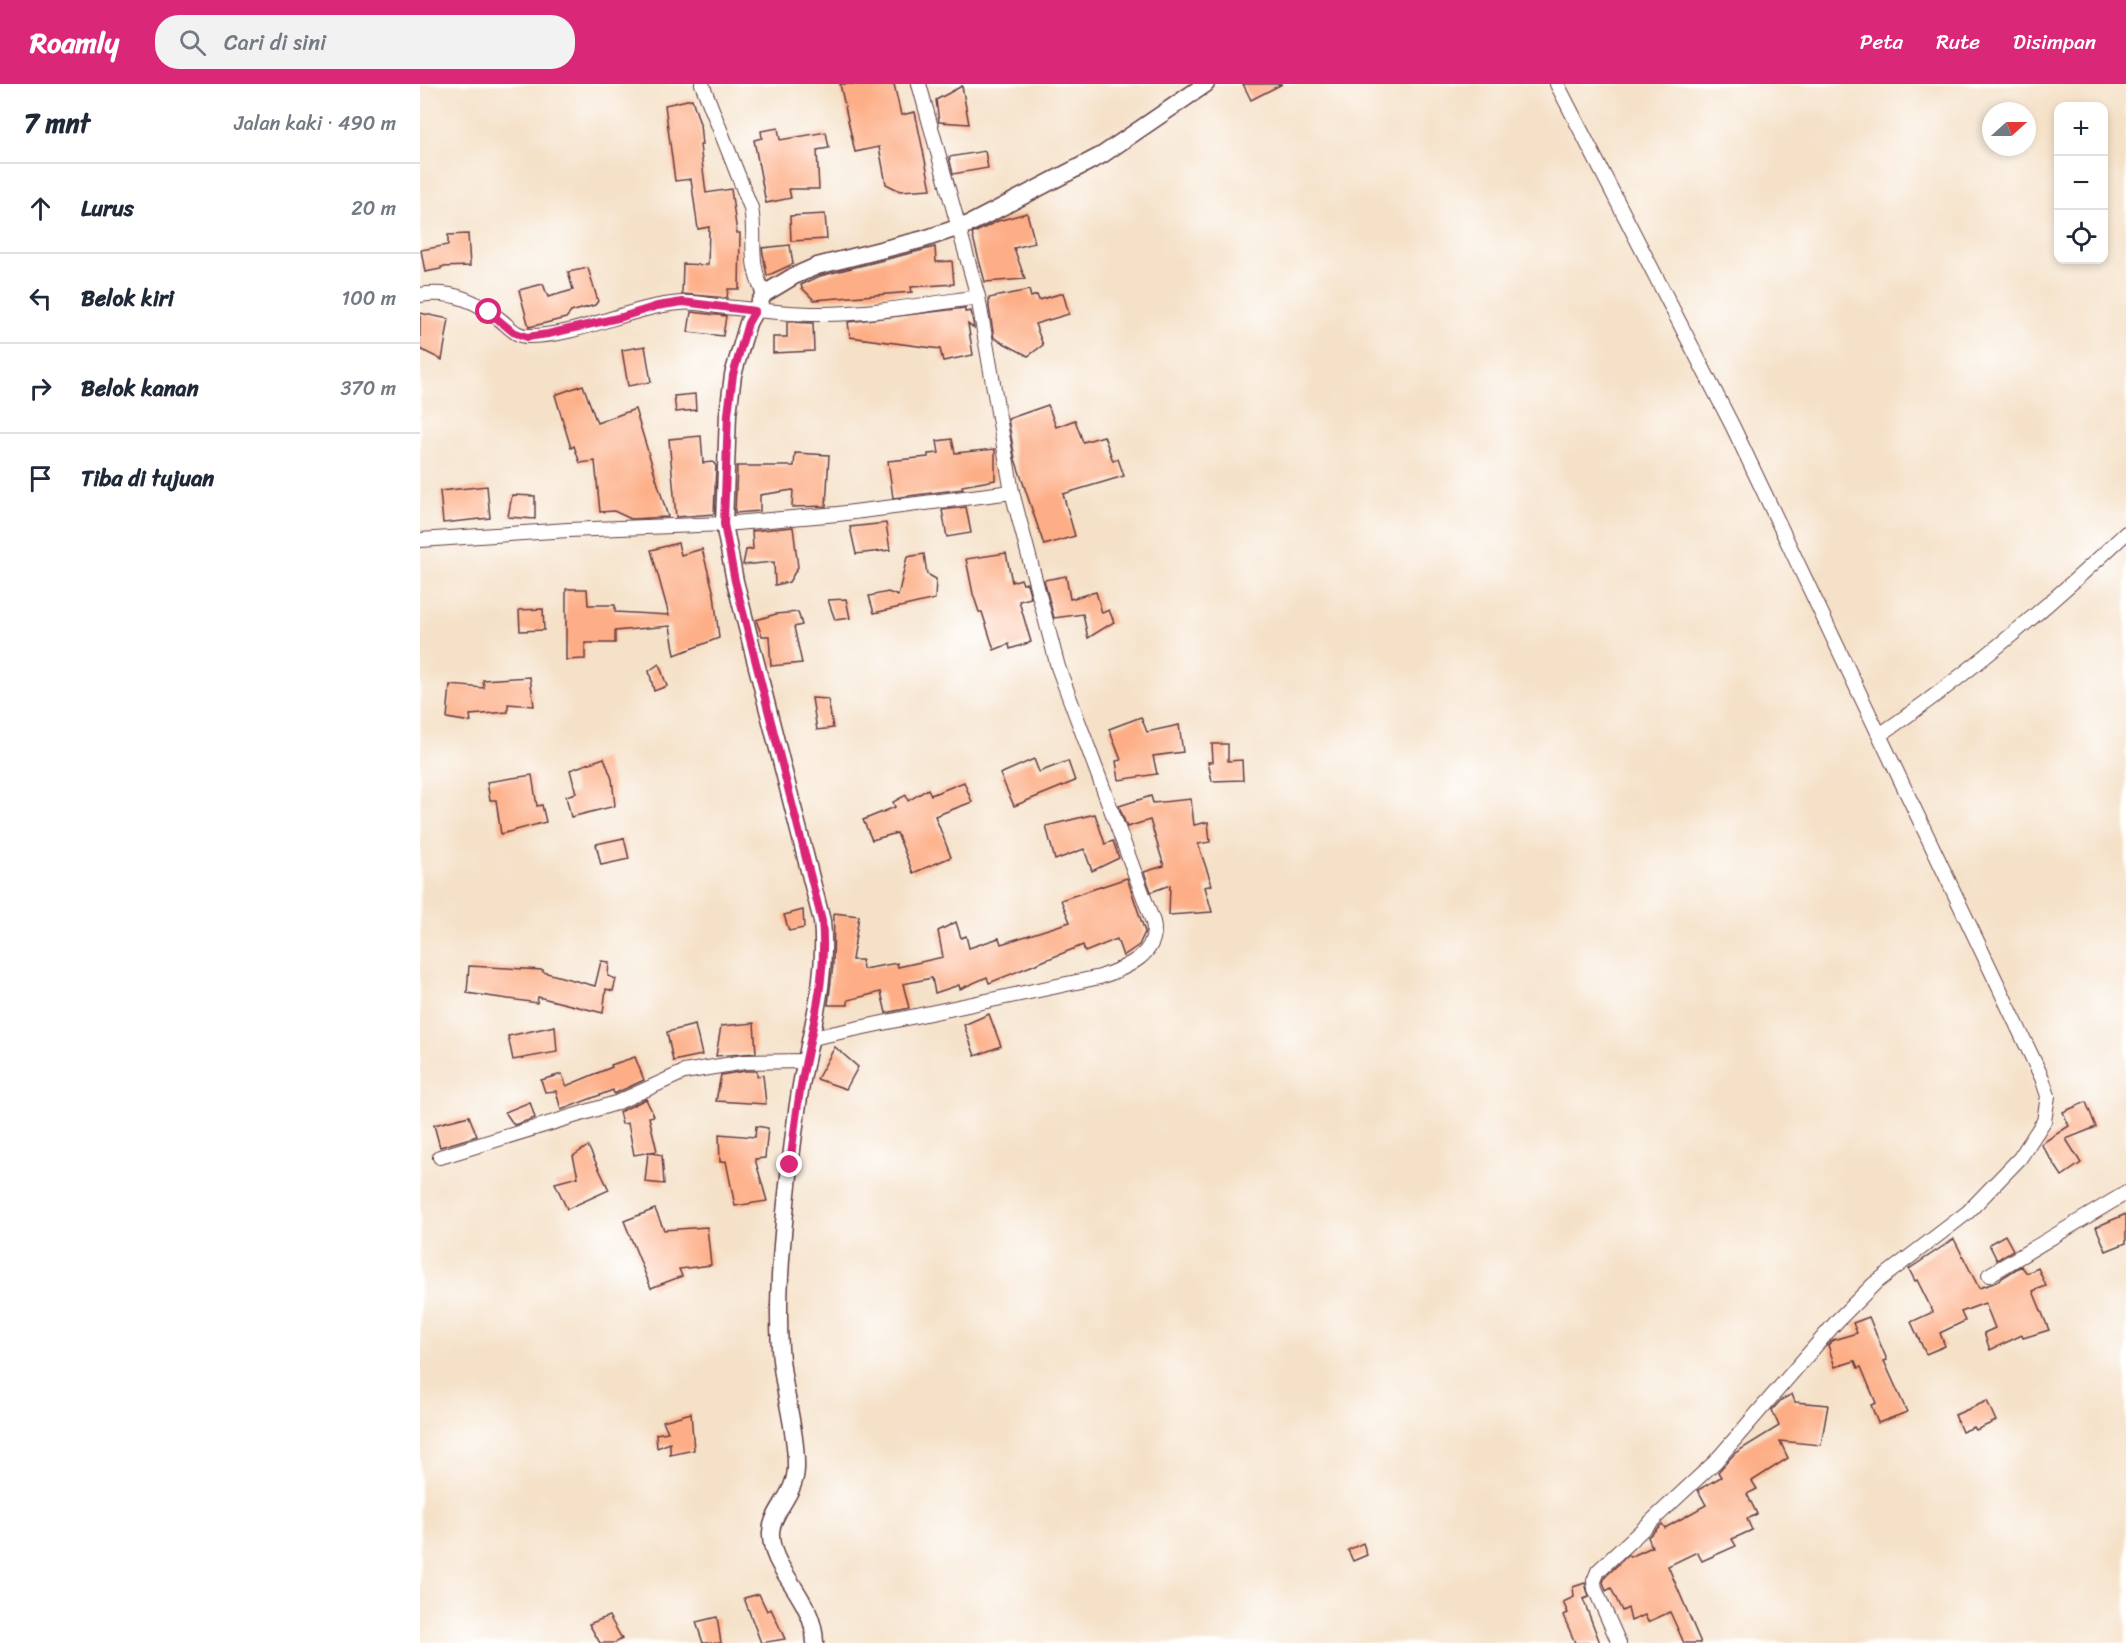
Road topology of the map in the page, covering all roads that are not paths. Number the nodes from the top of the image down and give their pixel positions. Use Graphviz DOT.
graph roads {
  1 [pos="702,84"];
  2 [pos="919,84"];
  3 [pos="1206,84"];
  4 [pos="1557,84"];
  5 [pos="960,228"];
  6 [pos="764,294"];
  7 [pos="420,295"];
  8 [pos="978,297"];
  9 [pos="755,311"];
  10 [pos="1012,492"];
  11 [pos="724,524"];
  12 [pos="2126,533"];
  13 [pos="420,540"];
  14 [pos="1881,734"];
  15 [pos="812,1038"];
  16 [pos="807,1061"];
  17 [pos="440,1157"];
  18 [pos="2126,1193"];
  19 [pos="1989,1275"];
  20 [pos="815,1643"];
  21 [pos="1619,1643"];
  1 -- 6 [label="street"];
  2 -- 5 [label="street"];
  3 -- 5 [label="street"];
  4 -- 14 [label="street"];
  5 -- 6 [label="street"];
  5 -- 8 [label="street"];
  6 -- 9 [label="street"];
  7 -- 9 [label="street"];
  8 -- 9 [label="street"];
  8 -- 10 [label="street"];
  9 -- 11 [label="street"];
  10 -- 11 [label="street"];
  10 -- 15 [label="street"];
  11 -- 13 [label="street"];
  11 -- 15 [label="street"];
  12 -- 14 [label="street"];
  14 -- 21 [label="street"];
  15 -- 16 [label="street"];
  16 -- 17 [label="street"];
  16 -- 20 [label="street"];
  18 -- 19 [label="street"];
}
